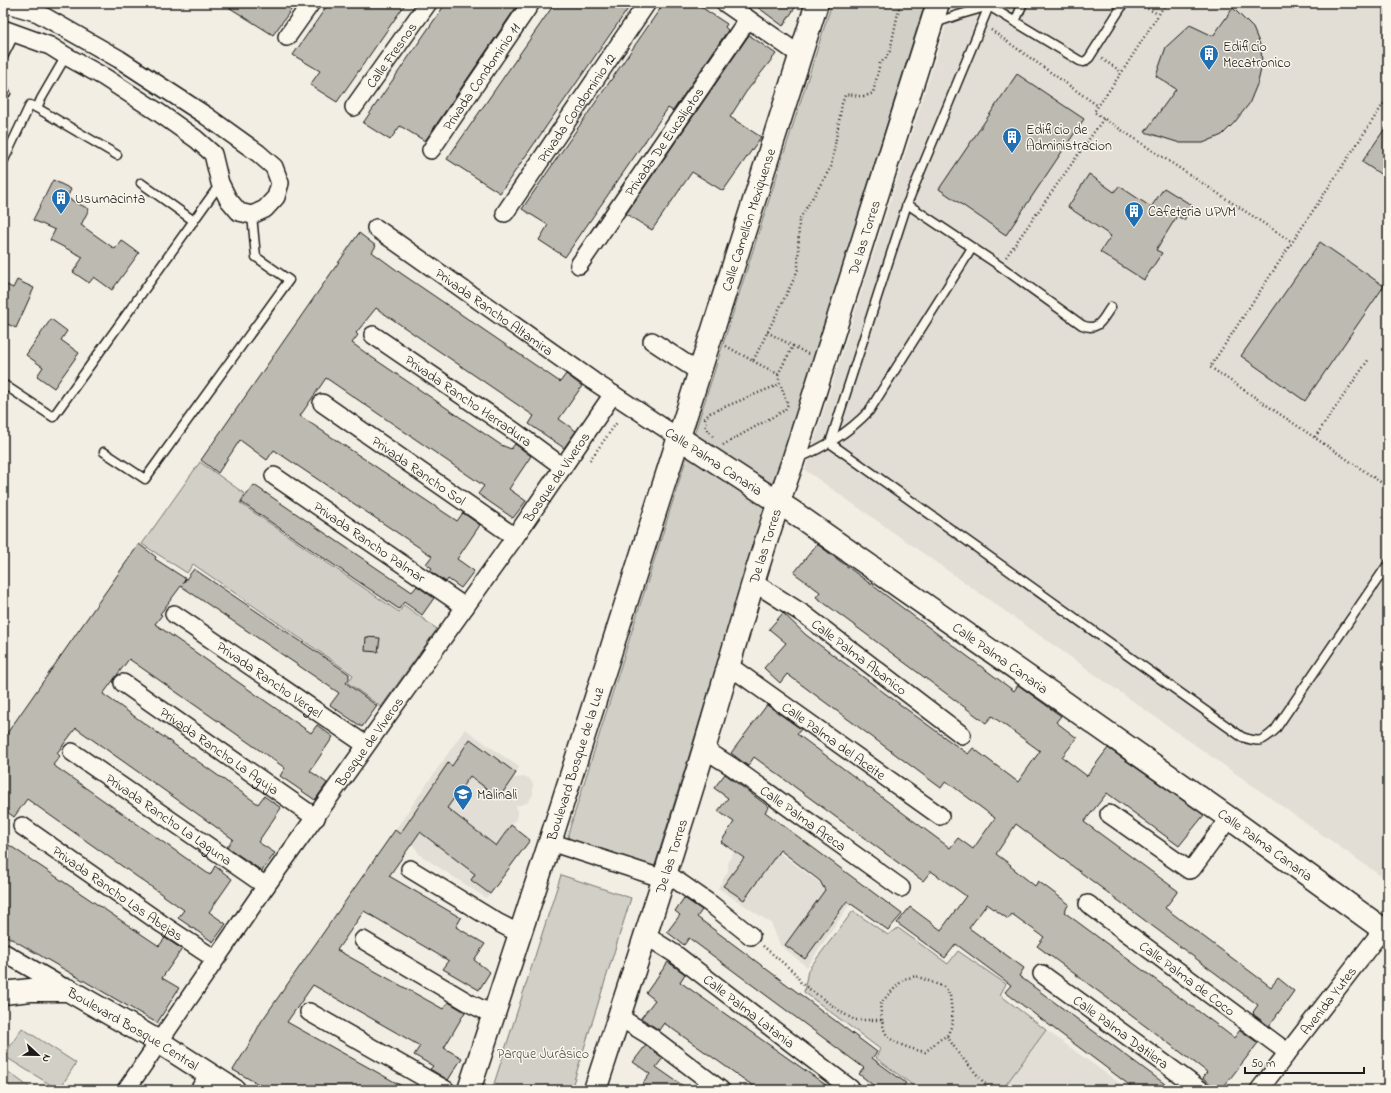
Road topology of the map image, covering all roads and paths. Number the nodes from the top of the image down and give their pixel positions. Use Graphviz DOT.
graph roads {
  1 [pos="4,3"];
  2 [pos="310,3"];
  3 [pos="428,3"];
  4 [pos="531,3"];
  5 [pos="647,3"];
  6 [pos="725,3"];
  7 [pos="817,3"];
  8 [pos="900,3"];
  9 [pos="938,3"];
  10 [pos="1023,3"];
  11 [pos="1124,3"];
  12 [pos="1137,3"];
  13 [pos="1166,3"];
  14 [pos="988,5"];
  15 [pos="1158,14"];
  16 [pos="748,19"];
  17 [pos="1015,22"];
  18 [pos="981,24"];
  19 [pos="931,25"];
  20 [pos="9,31"];
  21 [pos="287,37"];
  22 [pos="1092,53"];
  23 [pos="800,55"];
  24 [pos="66,56"];
  25 [pos="3,57"];
  26 [pos="1122,72"];
  27 [pos="1388,98"];
  28 [pos="1098,106"];
  29 [pos="354,107"];
  30 [pos="37,108"];
  31 [pos="1104,118"];
  32 [pos="431,150"];
  33 [pos="117,155"];
  34 [pos="3,162"];
  35 [pos="141,183"];
  36 [pos="220,183"];
  37 [pos="907,204"];
  38 [pos="505,213"];
  39 [pos="252,215"];
  40 [pos="194,220"];
  41 [pos="376,228"];
  42 [pos="1292,242"];
  43 [pos="972,248"];
  44 [pos="579,265"];
  45 [pos="1000,266"];
  46 [pos="1111,307"];
  47 [pos="767,332"];
  48 [pos="373,335"];
  49 [pos="710,337"];
  50 [pos="652,341"];
  51 [pos="1369,359"];
  52 [pos="752,361"];
  53 [pos="699,372"];
  54 [pos="778,374"];
  55 [pos="3,384"];
  56 [pos="780,384"];
  57 [pos="613,394"];
  58 [pos="322,402"];
  59 [pos="678,437"];
  60 [pos="1315,437"];
  61 [pos="830,443"];
  62 [pos="715,446"];
  63 [pos="729,449"];
  64 [pos="104,452"];
  65 [pos="793,461"];
  66 [pos="563,467"];
  67 [pos="274,476"];
  68 [pos="1388,487"];
  69 [pos="778,503"];
  70 [pos="515,537"];
  71 [pos="1388,564"];
  72 [pos="753,582"];
  73 [pos="465,607"];
  74 [pos="174,614"];
  75 [pos="728,665"];
  76 [pos="123,683"];
  77 [pos="962,735"];
  78 [pos="366,745"];
  79 [pos="704,749"];
  80 [pos="72,752"];
  81 [pos="1110,814"];
  82 [pos="940,816"];
  83 [pos="316,818"];
  84 [pos="1229,818"];
  85 [pos="22,826"];
  86 [pos="550,842"];
  87 [pos="410,870"];
  88 [pos="665,876"];
  89 [pos="266,886"];
  90 [pos="901,888"];
  91 [pos="1088,904"];
  92 [pos="1385,931"];
  93 [pos="520,934"];
  94 [pos="645,935"];
  95 [pos="751,936"];
  96 [pos="363,940"];
  97 [pos="3,952"];
  98 [pos="215,959"];
  99 [pos="1042,974"];
  100 [pos="68,990"];
  101 [pos="3,993"];
  102 [pos="308,1012"];
  103 [pos="494,1015"];
  104 [pos="619,1017"];
  105 [pos="882,1020"];
  106 [pos="947,1036"];
  107 [pos="159,1042"];
  108 [pos="1287,1052"];
  109 [pos="204,1083"];
  110 [pos="851,1089"];
  111 [pos="126,1090"];
  112 [pos="234,1090"];
  113 [pos="446,1090"];
  114 [pos="469,1090"];
  115 [pos="595,1090"];
  116 [pos="721,1090"];
  117 [pos="987,1090"];
  118 [pos="1201,1090"];
  119 [pos="1259,1090"];
  1 -- 39 [label="street"];
  2 -- 21 [label="street"];
  3 -- 29 [label="street, Calle Fresnos"];
  4 -- 32 [label="street, Privada Condominio 11"];
  5 -- 38 [label="street, Privada Condominio 12"];
  6 -- 16 [label="street"];
  7 -- 23 [label="main road, Calle Camellón Mexiquense"];
  8 -- 47 [label="path"];
  9 -- 19 [label="main road, De las Torres"];
  10 -- 17 [label="lane"];
  11 -- 22 [label="lane"];
  12 -- 15 [label="path"];
  13 -- 15 [label="path"];
  14 -- 17 [label="lane"];
  14 -- 18 [label="lane"];
  14 -- 19 [label="lane"];
  15 -- 26 [label="path"];
  16 -- 23 [label="street"];
  16 -- 44 [label="street, Privada De Eucaliptos"];
  17 -- 22 [label="lane"];
  18 -- 28 [label="path"];
  18 -- 37 [label="lane"];
  19 -- 65 [label="main road, De las Torres"];
  20 -- 24 [label="street"];
  20 -- 25 [label="lane"];
  22 -- 26 [label="path"];
  23 -- 49 [label="main road, Calle Camellón Mexiquense"];
  24 -- 30 [label="lane"];
  24 -- 36 [label="street"];
  26 -- 28 [label="path"];
  27 -- 42 [label="path"];
  28 -- 31 [label="path"];
  30 -- 33 [label="lane"];
  30 -- 34 [label="lane"];
  31 -- 42 [label="path"];
  31 -- 45 [label="path"];
  35 -- 40 [label="lane"];
  36 -- 39 [label="street"];
  36 -- 40 [label="lane"];
  37 -- 43 [label="lane"];
  37 -- 61 [label="lane"];
  39 -- 64 [label="lane"];
  40 -- 55 [label="lane"];
  41 -- 57 [label="street, Privada Rancho Altamira"];
  42 -- 60 [label="path"];
  43 -- 45 [label="lane"];
  43 -- 61 [label="lane"];
  45 -- 46 [label="lane"];
  47 -- 52 [label="path"];
  47 -- 54 [label="path"];
  48 -- 66 [label="street, Privada Rancho Herradura"];
  49 -- 52 [label="path"];
  49 -- 53 [label="main road, Calle Camellón Mexiquense"];
  50 -- 53 [label="street"];
  51 -- 60 [label="path"];
  52 -- 54 [label="path"];
  53 -- 59 [label="main road, Calle Camellón Mexiquense"];
  54 -- 56 [label="path"];
  56 -- 62 [label="path"];
  56 -- 62 [label="path"];
  57 -- 59 [label="street, Calle Palma Canaria"];
  57 -- 66 [label="street, Bosque de Viveros"];
  58 -- 70 [label="street, Privada Rancho Sol"];
  59 -- 62 [label="main road, Calle Palma Canaria"];
  59 -- 86 [label="main road, Boulevard Bosque de la Luz"];
  60 -- 68 [label="path"];
  61 -- 65 [label="lane"];
  61 -- 71 [label="lane"];
  62 -- 63 [label="path"];
  62 -- 69 [label="main road, Calle Palma Canaria"];
  65 -- 69 [label="main road, De las Torres"];
  66 -- 70 [label="street, Bosque de Viveros"];
  67 -- 73 [label="street, Privada Rancho Palmar"];
  69 -- 72 [label="main road, De las Torres"];
  69 -- 84 [label="main road, Calle Palma Canaria"];
  70 -- 73 [label="street, Bosque de Viveros"];
  72 -- 75 [label="main road, De las Torres"];
  72 -- 77 [label="street, Calle Palma Abanico"];
  73 -- 78 [label="street, Bosque de Viveros"];
  74 -- 78 [label="street, Privada Rancho Vergel"];
  75 -- 79 [label="main road, De las Torres"];
  75 -- 82 [label="street, Calle Palma del Aceite"];
  76 -- 83 [label="street, Privada Rancho La Aguja"];
  78 -- 83 [label="street, Bosque de Viveros"];
  79 -- 88 [label="main road, De las Torres"];
  79 -- 90 [label="street, Calle Palma Areca"];
  80 -- 89 [label="street, Privada Rancho La Laguna"];
  81 -- 84 [label="street"];
  83 -- 89 [label="street, Bosque de Viveros"];
  84 -- 92 [label="main road, Calle Palma Canaria"];
  85 -- 98 [label="street, Privada Rancho Las Abejas"];
  86 -- 88 [label="street"];
  86 -- 93 [label="main road, Boulevard Bosque de la Luz"];
  87 -- 93 [label="street"];
  88 -- 94 [label="main road, De las Torres"];
  88 -- 95 [label="street"];
  89 -- 98 [label="street, Bosque de Viveros"];
  91 -- 108 [label="street, Calle Palma de Coco"];
  92 -- 108 [label="street, Avenida Yutes"];
  93 -- 103 [label="main road, Boulevard Bosque de la Luz"];
  94 -- 104 [label="main road, De las Torres"];
  94 -- 110 [label="street, Calle Palma Latania"];
  95 -- 105 [label="path"];
  96 -- 103 [label="street"];
  97 -- 100 [label="street"];
  98 -- 107 [label="street, Bosque de Viveros"];
  99 -- 118 [label="street, Calle Palma Datilera"];
  100 -- 101 [label="main road, Boulevard Bosque Central"];
  100 -- 107 [label="main road, Boulevard Bosque Central"];
  102 -- 113 [label="street"];
  103 -- 114 [label="main road, Boulevard Bosque de la Luz"];
  104 -- 115 [label="main road, De las Torres"];
  104 -- 116 [label="street"];
  105 -- 106 [label="path"];
  105 -- 106 [label="path"];
  106 -- 117 [label="path"];
  107 -- 109 [label="main road, Boulevard Bosque Central"];
  107 -- 111 [label="street, Bosque de Viveros"];
  108 -- 119 [label="street, Avenida Yutes"];
  109 -- 112 [label="main road, Boulevard Bosque Central"];
}
